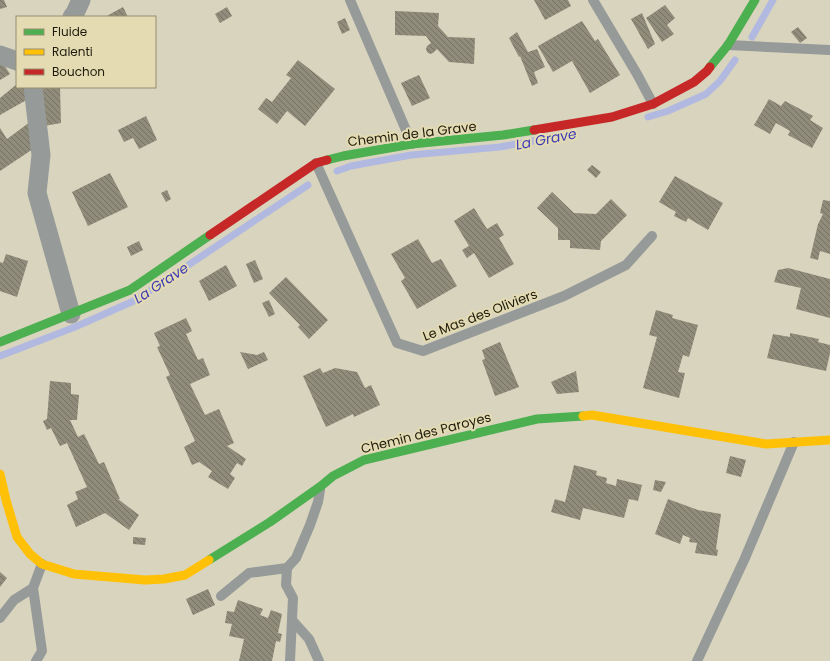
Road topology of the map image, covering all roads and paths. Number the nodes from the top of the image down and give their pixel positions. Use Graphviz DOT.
graph roads {
  1 [pos="81,0"];
  2 [pos="350,0"];
  3 [pos="593,0"];
  4 [pos="755,0"];
  5 [pos="73,16"];
  6 [pos="728,45"];
  7 [pos="830,50"];
  8 [pos="0,55"];
  9 [pos="16,60"];
  10 [pos="33,88"];
  11 [pos="652,104"];
  12 [pos="412,144"];
  13 [pos="316,163"];
  14 [pos="652,236"];
  15 [pos="72,314"];
  16 [pos="0,342"];
  17 [pos="830,440"];
  18 [pos="794,442"];
  19 [pos="0,474"];
  20 [pos="321,486"];
  21 [pos="42,564"];
  22 [pos="287,568"];
  23 [pos="33,588"];
  24 [pos="221,596"];
  25 [pos="0,618"];
  26 [pos="292,620"];
  27 [pos="43,656"];
  28 [pos="36,661"];
  29 [pos="290,661"];
  30 [pos="319,661"];
  31 [pos="697,661"];
  1 -- 5 [label="street"];
  2 -- 12 [label="lane"];
  3 -- 11 [label="lane"];
  4 -- 6 [label="street, Chemin de la Grave"];
  6 -- 7 [label="lane"];
  6 -- 11 [label="street, Chemin de la Grave"];
  8 -- 9 [label="street"];
  10 -- 15 [label="street"];
  11 -- 12 [label="street, Chemin de la Grave"];
  12 -- 13 [label="street, Chemin de la Grave"];
  13 -- 14 [label="lane, Le Mas des Oliviers"];
  13 -- 15 [label="street, Chemin de la Grave"];
  15 -- 16 [label="street, Chemin de la Grave"];
  17 -- 18 [label="street, Chemin des Paroyes"];
  18 -- 20 [label="street, Chemin des Paroyes"];
  18 -- 31 [label="lane"];
  19 -- 21 [label="street, Chemin des Paroyes"];
  20 -- 21 [label="street, Chemin des Paroyes"];
  20 -- 22 [label="lane"];
  21 -- 23 [label="lane"];
  22 -- 24 [label="lane"];
  22 -- 26 [label="lane"];
  23 -- 25 [label="lane"];
  23 -- 27 [label="lane"];
  26 -- 29 [label="lane"];
  26 -- 30 [label="lane"];
  27 -- 28 [label="lane"];
}
